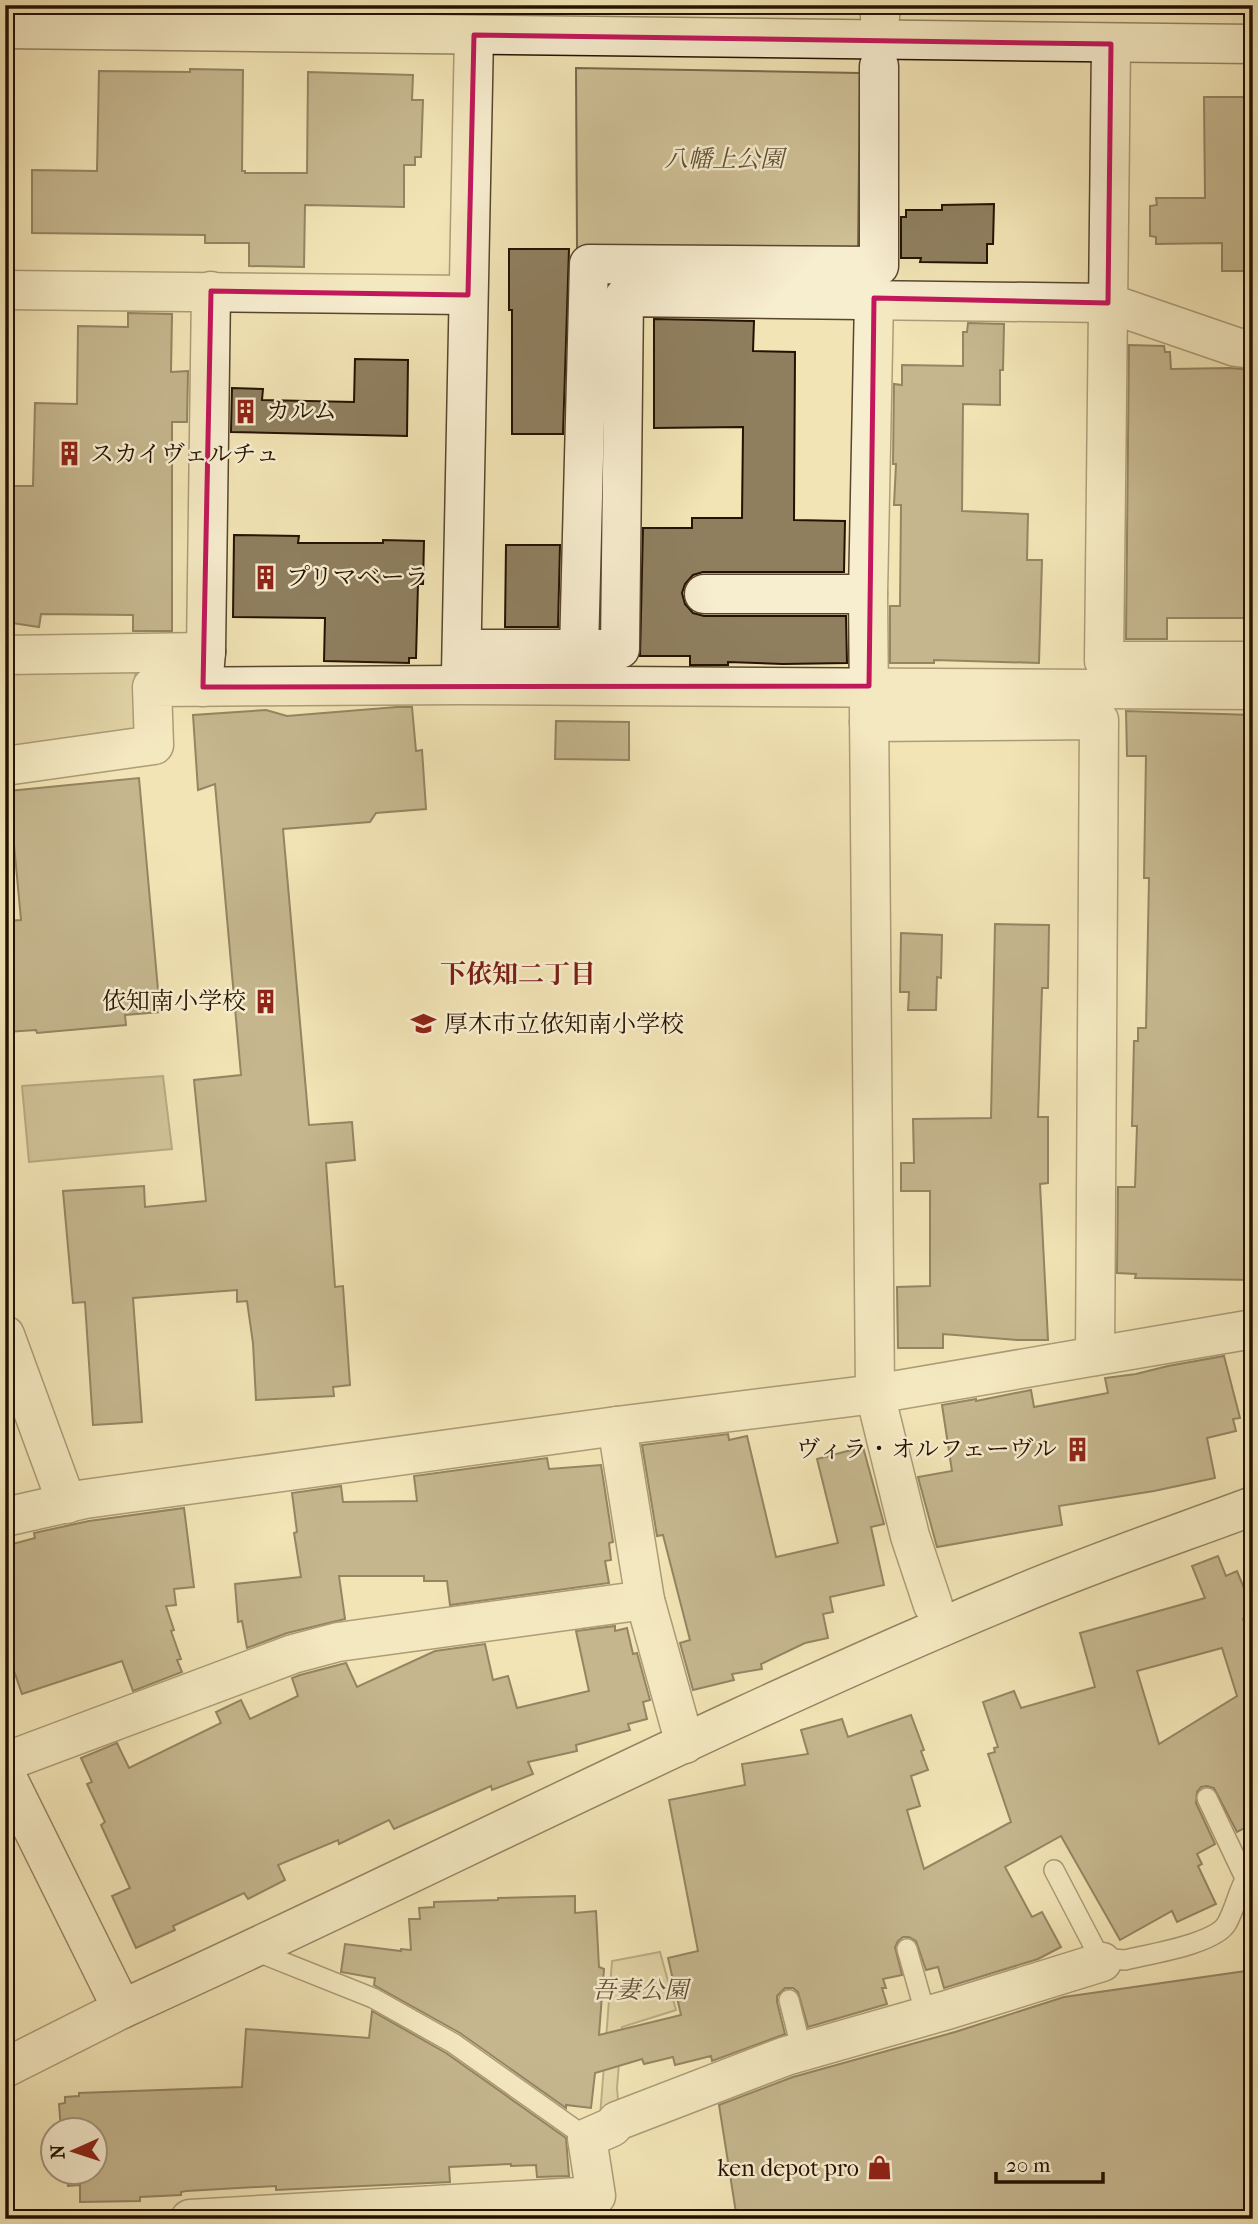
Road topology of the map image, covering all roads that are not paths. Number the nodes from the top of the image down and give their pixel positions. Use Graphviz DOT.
graph roads {
  1 [pos="214,18"];
  2 [pos="5,29"];
  3 [pos="474,35"];
  4 [pos="1111,44"];
  5 [pos="1253,44"];
  6 [pos="879,65"];
  7 [pos="5,290"];
  8 [pos="211,291"];
  9 [pos="468,295"];
  10 [pos="874,298"];
  11 [pos="1108,303"];
  12 [pos="1253,349"];
  13 [pos="704,594"];
  14 [pos="868,594"];
  15 [pos="579,651"];
  16 [pos="5,655"];
  17 [pos="1253,662"];
  18 [pos="205,670"];
  19 [pos="461,680"];
  20 [pos="1253,690"];
  21 [pos="869,704"];
  22 [pos="5,766"];
  23 [pos="1253,1329"];
  24 [pos="5,1335"];
  25 [pos="1095,1356"];
  26 [pos="875,1394"];
  27 [pos="617,1426"];
  28 [pos="67,1504"];
  29 [pos="1253,1506"];
  30 [pos="5,1517"];
  31 [pos="645,1600"];
  32 [pos="933,1605"];
  33 [pos="685,1744"];
  34 [pos="5,1762"];
  35 [pos="5,1773"];
  36 [pos="1207,1798"];
  37 [pos="1054,1870"];
  38 [pos="1249,1873"];
  39 [pos="907,1949"];
  40 [pos="253,1950"];
  41 [pos="1102,1962"];
  42 [pos="789,2000"];
  43 [pos="122,2009"];
  44 [pos="926,2016"];
  45 [pos="802,2051"];
  46 [pos="5,2068"];
  47 [pos="587,2138"];
  48 [pos="598,2207"];
  49 [pos="190,2219"];
  1 -- 2 [label="street"];
  1 -- 3 [label="street"];
  3 -- 4 [label="street"];
  3 -- 9 [label="street"];
  4 -- 5 [label="street"];
  4 -- 11 [label="street"];
  6 -- 15 [label="street"];
  7 -- 8 [label="street"];
  8 -- 9 [label="street"];
  8 -- 18 [label="street"];
  9 -- 19 [label="street"];
  10 -- 11 [label="street"];
  10 -- 14 [label="street"];
  10 -- 15 [label="street"];
  11 -- 12 [label="street"];
  11 -- 17 [label="street"];
  13 -- 14 [label="street"];
  14 -- 21 [label="street"];
  15 -- 19 [label="street"];
  16 -- 18 [label="street"];
  18 -- 19 [label="street"];
  18 -- 22 [label="street"];
  19 -- 21 [label="street"];
  20 -- 21 [label="street"];
  21 -- 25 [label="street"];
  21 -- 26 [label="street"];
  23 -- 25 [label="street"];
  24 -- 28 [label="street"];
  25 -- 26 [label="street"];
  26 -- 27 [label="street"];
  26 -- 32 [label="street"];
  27 -- 28 [label="street"];
  27 -- 31 [label="street"];
  28 -- 30 [label="street"];
  29 -- 33 [label="street"];
  31 -- 33 [label="street"];
  31 -- 34 [label="street"];
  33 -- 40 [label="street"];
  35 -- 43 [label="street"];
  36 -- 38 [label="lane"];
  37 -- 41 [label="lane"];
  38 -- 41 [label="lane"];
  39 -- 44 [label="lane"];
  40 -- 43 [label="street"];
  40 -- 47 [label="lane"];
  41 -- 44 [label="street"];
  42 -- 45 [label="lane"];
  43 -- 46 [label="street"];
  44 -- 45 [label="street"];
  45 -- 47 [label="street"];
  47 -- 48 [label="street"];
  48 -- 49 [label="street"];
}
